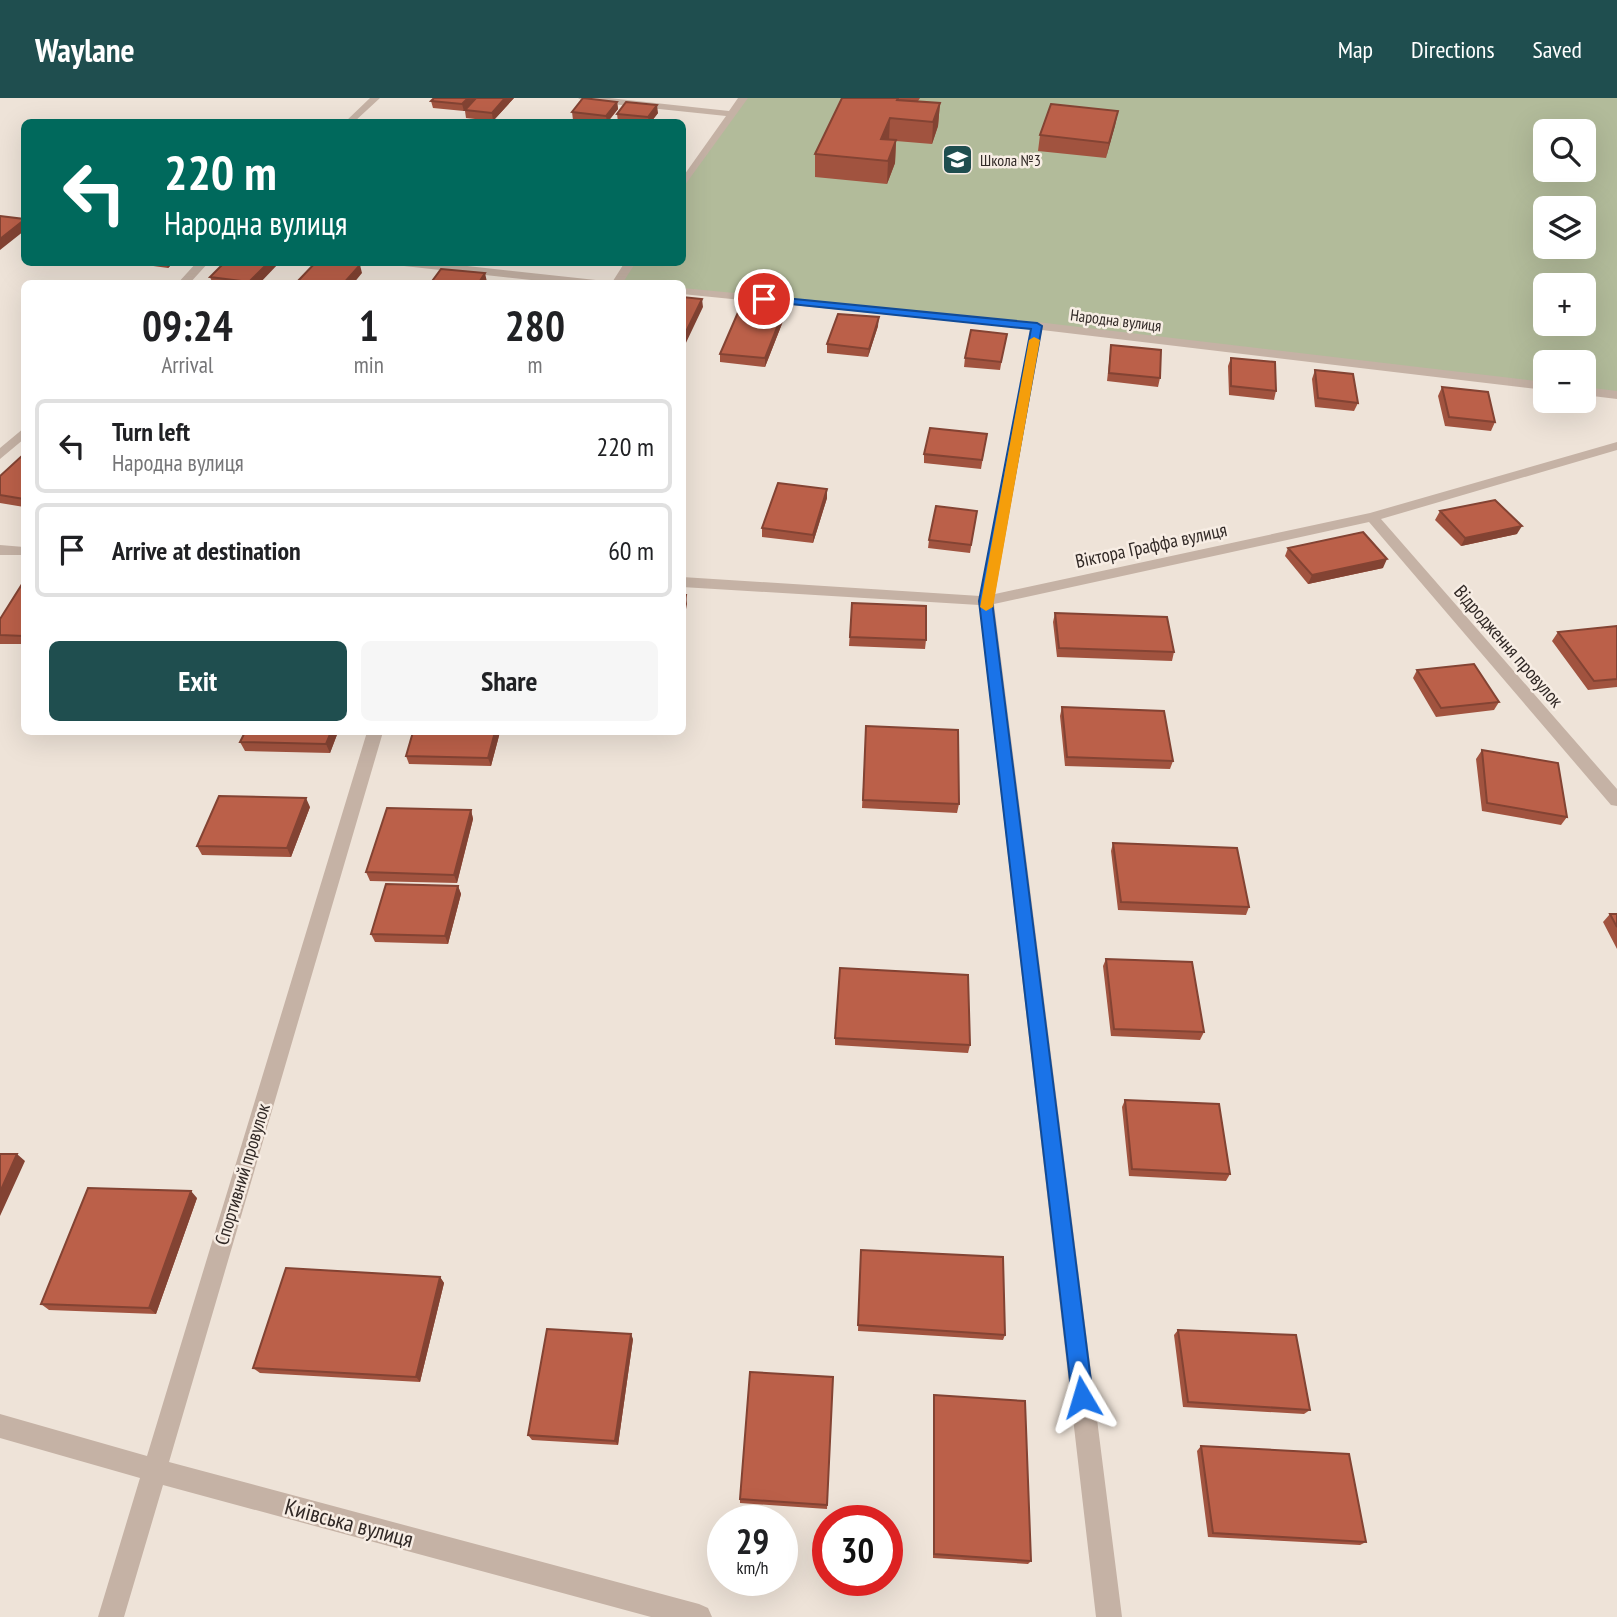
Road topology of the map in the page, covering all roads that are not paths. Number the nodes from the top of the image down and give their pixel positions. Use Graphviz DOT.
graph roads {
  1 [pos="375,98"];
  2 [pos="583,98"];
  3 [pos="743,98"];
  4 [pos="732,114"];
  5 [pos="352,119"];
  6 [pos="686,180"];
  7 [pos="200,266"];
  8 [pos="434,266"];
  9 [pos="186,280"];
  10 [pos="567,280"];
  11 [pos="686,291"];
  12 [pos="1037,326"];
  13 [pos="1533,386"];
  14 [pos="1596,392"];
  15 [pos="1617,395"];
  16 [pos="21,435"];
  17 [pos="1617,446"];
  18 [pos="0,455"];
  19 [pos="1372,517"];
  20 [pos="0,550"];
  21 [pos="21,551"];
  22 [pos="686,582"];
  23 [pos="986,601"];
  24 [pos="374,735"];
  25 [pos="1617,800"];
  26 [pos="0,1426"];
  27 [pos="153,1470"];
  28 [pos="111,1617"];
  29 [pos="699,1617"];
  30 [pos="1109,1617"];
  1 -- 5 [label="street"];
  2 -- 4 [label="street"];
  3 -- 4 [label="street"];
  4 -- 6 [label="street"];
  7 -- 9 [label="street"];
  8 -- 10 [label="street"];
  11 -- 12 [label="street, Народна вулиця"];
  12 -- 13 [label="street, Народна вулиця"];
  12 -- 23 [label="street"];
  14 -- 15 [label="street"];
  16 -- 18 [label="street"];
  17 -- 19 [label="street, Віктора Граффа вулиця"];
  19 -- 23 [label="street, Віктора Граффа вулиця"];
  19 -- 25 [label="street, Відродження провулок"];
  20 -- 21 [label="street"];
  22 -- 23 [label="street, Віктора Граффа вулиця"];
  23 -- 30 [label="street"];
  24 -- 27 [label="street, Спортивний провулок"];
  26 -- 27 [label="street, Київська вулиця"];
  27 -- 28 [label="street, Спортивний провулок"];
  27 -- 29 [label="street, Київська вулиця"];
}
